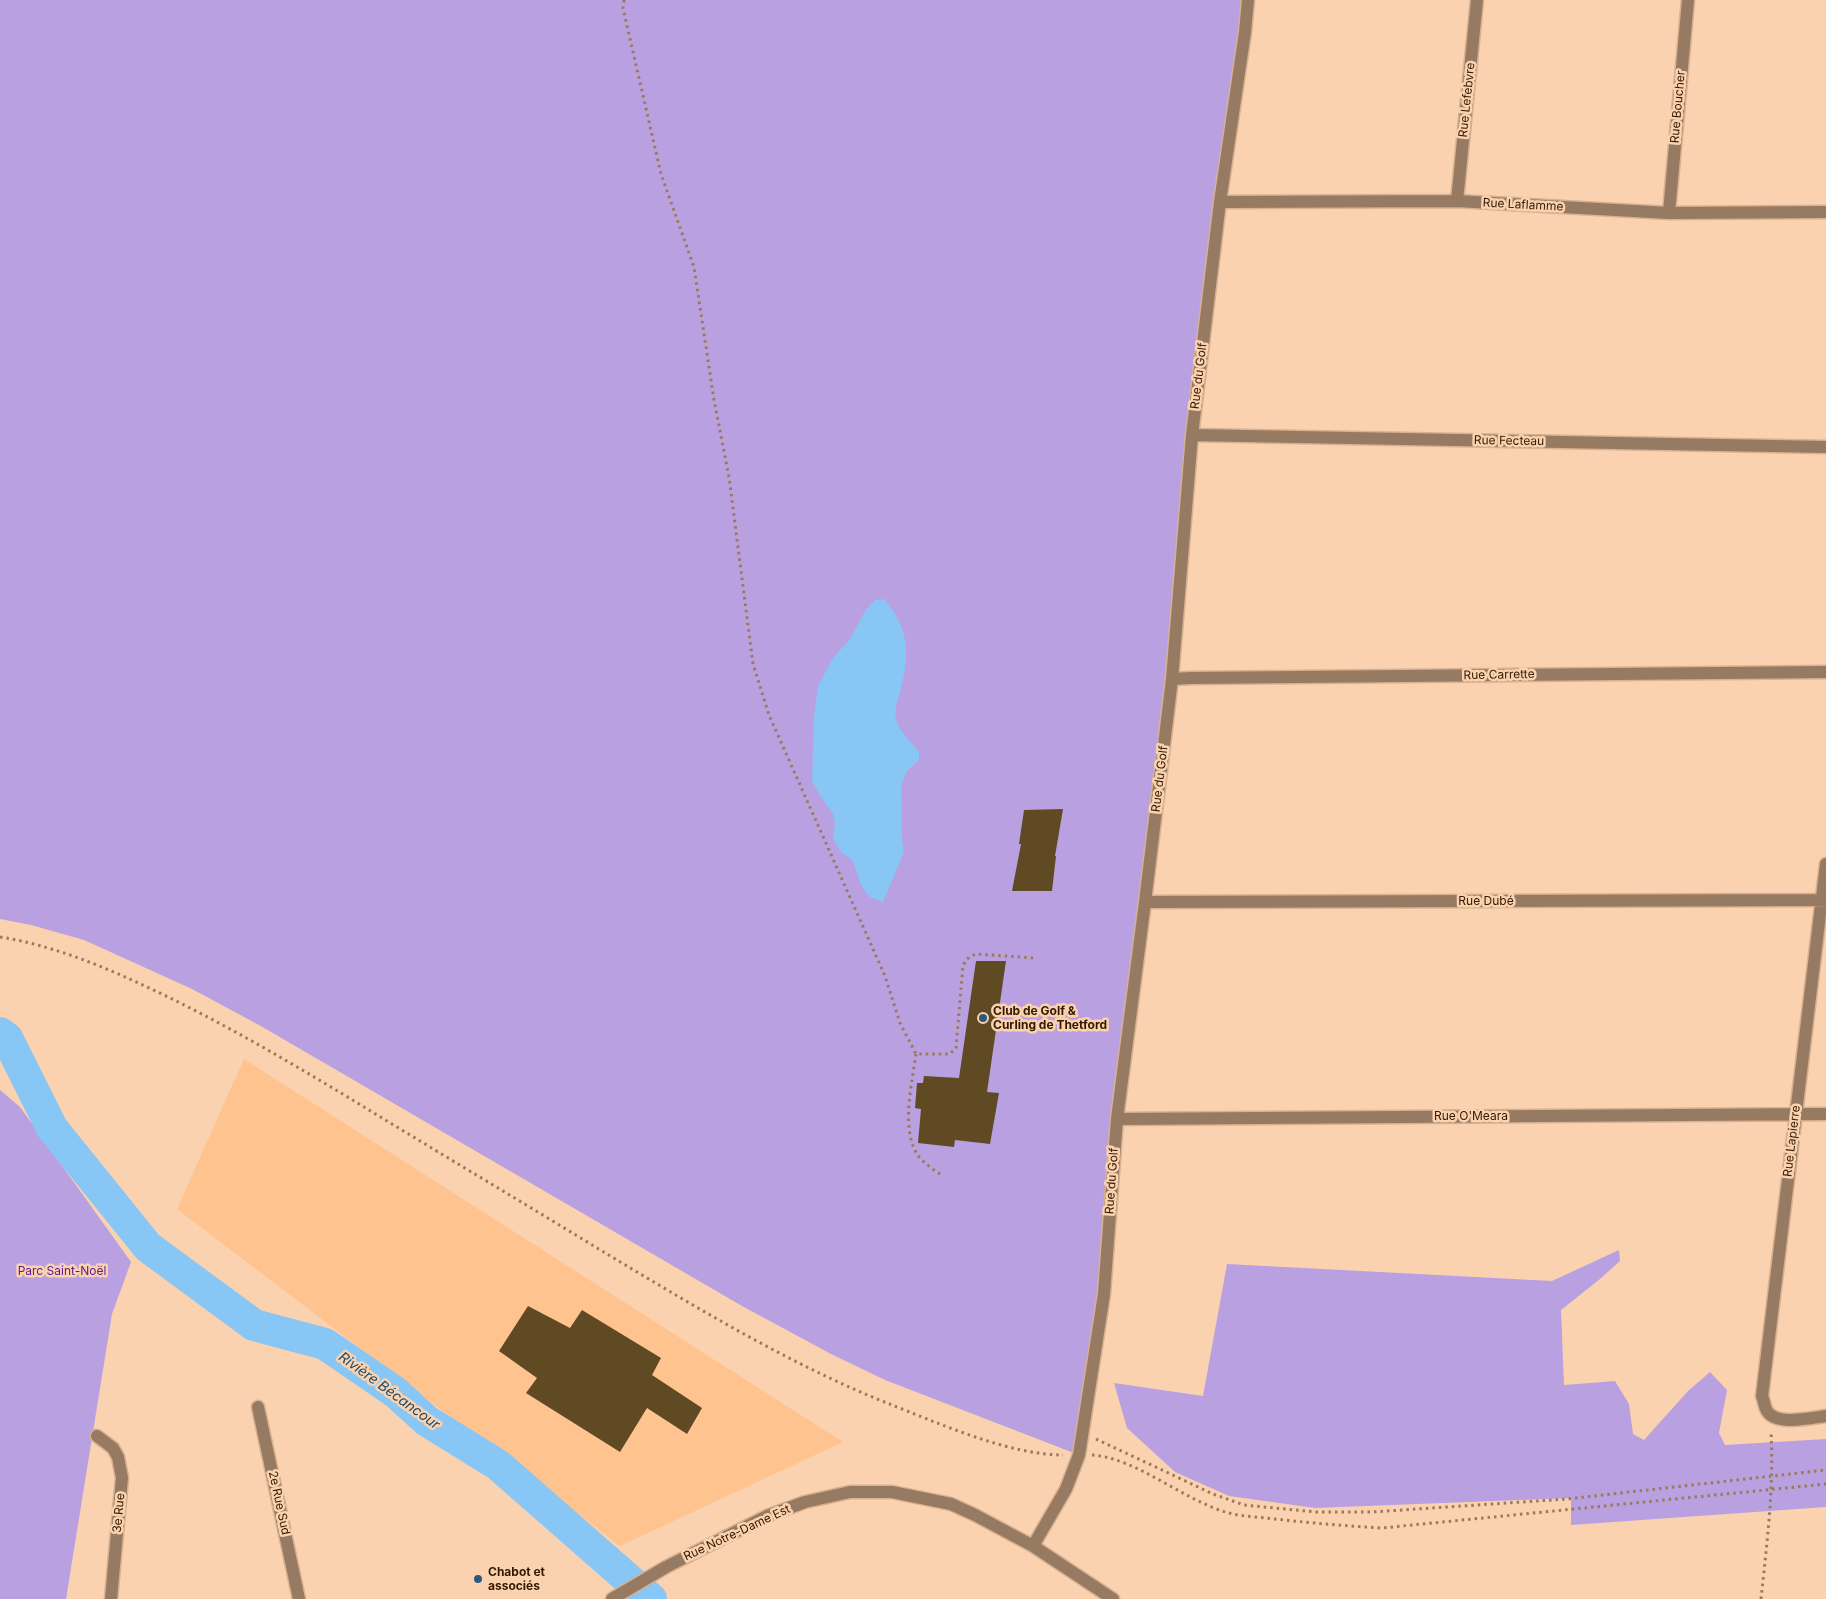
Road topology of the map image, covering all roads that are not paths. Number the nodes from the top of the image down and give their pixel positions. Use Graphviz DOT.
graph roads {
  1 [pos="1248,0"];
  2 [pos="1477,0"];
  3 [pos="1688,0"];
  4 [pos="1457,200"];
  5 [pos="1220,202"];
  6 [pos="1826,212"];
  7 [pos="1669,214"];
  8 [pos="1192,435"];
  9 [pos="1826,447"];
  10 [pos="1826,672"];
  11 [pos="1172,679"];
  12 [pos="1826,864"];
  13 [pos="1824,900"];
  14 [pos="1145,902"];
  15 [pos="1795,1114"];
  16 [pos="1826,1114"];
  17 [pos="1117,1119"];
  18 [pos="258,1407"];
  19 [pos="1826,1416"];
  20 [pos="97,1436"];
  21 [pos="1033,1546"];
  22 [pos="111,1599"];
  23 [pos="299,1599"];
  24 [pos="612,1599"];
  25 [pos="1113,1599"];
  1 -- 5 [label="street, Rue du Golf"];
  2 -- 4 [label="street, Rue Lefebvre"];
  3 -- 7 [label="street, Rue Boucher"];
  4 -- 5 [label="street, Rue Laflamme"];
  4 -- 7 [label="street, Rue Laflamme"];
  5 -- 8 [label="street, Rue du Golf"];
  6 -- 7 [label="street, Rue Laflamme"];
  8 -- 9 [label="street, Rue Fecteau"];
  8 -- 11 [label="street, Rue du Golf"];
  10 -- 11 [label="street, Rue Carrette"];
  11 -- 14 [label="street, Rue du Golf"];
  12 -- 13 [label="street, Rue Lapierre"];
  13 -- 14 [label="street, Rue Dubé"];
  13 -- 15 [label="street, Rue Lapierre"];
  14 -- 17 [label="street, Rue du Golf"];
  15 -- 16 [label="street, Rue O'Meara"];
  15 -- 17 [label="street, Rue O'Meara"];
  15 -- 19 [label="street, Rue Lapierre"];
  17 -- 21 [label="street, Rue du Golf"];
  18 -- 23 [label="street, 2e Rue Sud"];
  20 -- 22 [label="street, 3e Rue"];
  21 -- 24 [label="street, Rue Notre-Dame Est"];
  21 -- 25 [label="street, Rue Notre-Dame Est"];
}
